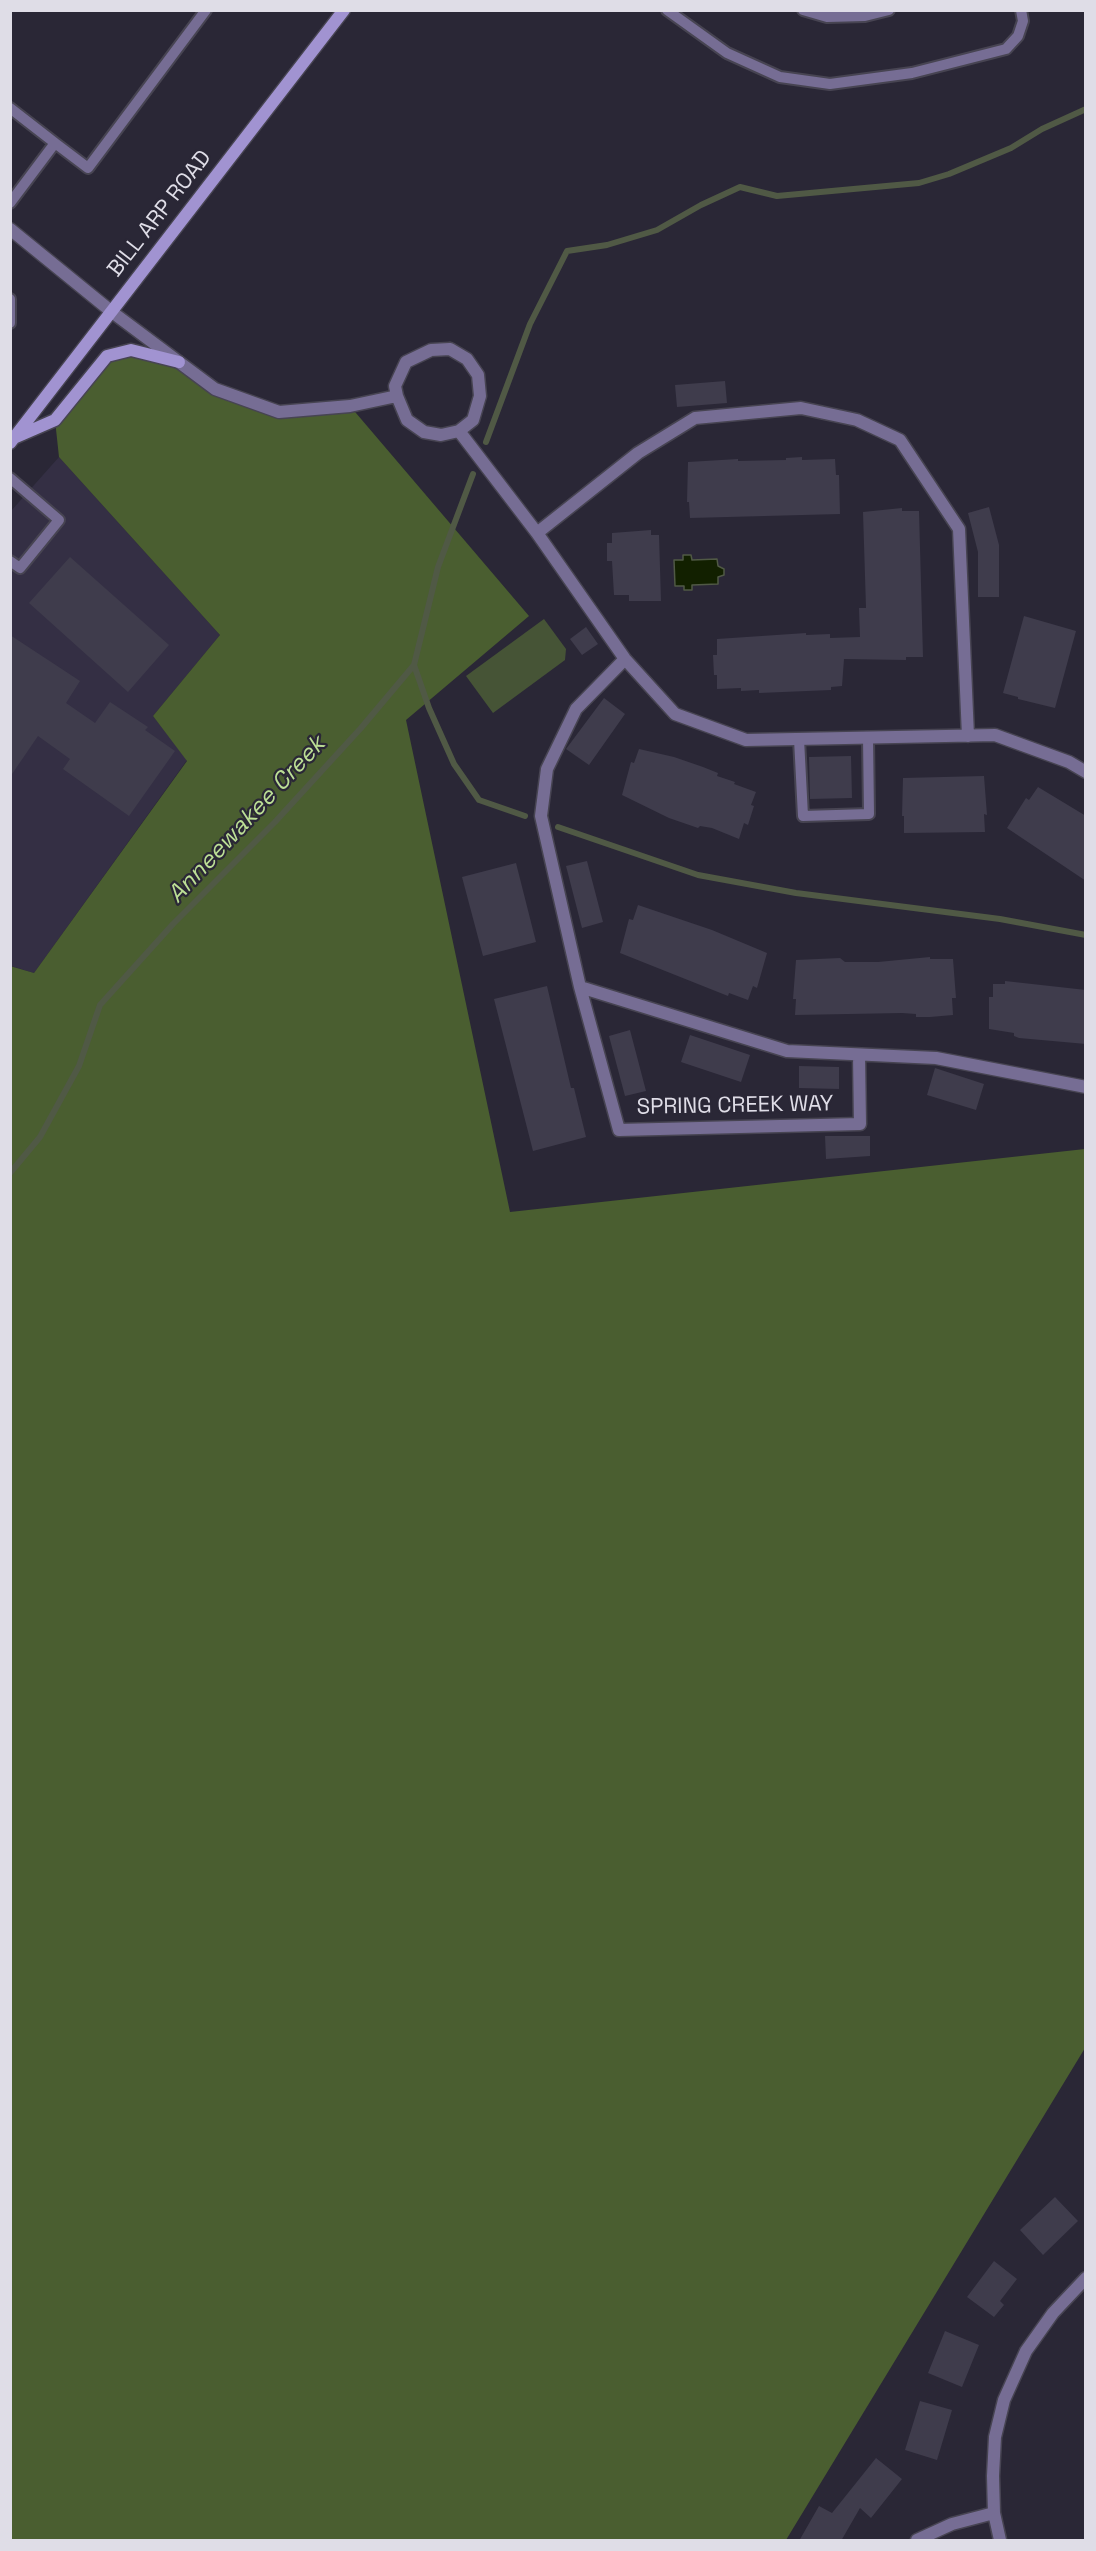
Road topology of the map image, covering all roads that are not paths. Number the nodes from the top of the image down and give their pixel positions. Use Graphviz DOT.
graph roads {
  1 [pos="207,10"];
  2 [pos="344,10"];
  3 [pos="667,10"];
  4 [pos="803,10"];
  5 [pos="889,10"];
  6 [pos="1021,10"];
  7 [pos="10,108"];
  8 [pos="55,143"];
  9 [pos="10,203"];
  10 [pos="11,230"];
  11 [pos="10,299"];
  12 [pos="112,312"];
  13 [pos="10,323"];
  14 [pos="179,362"];
  15 [pos="397,396"];
  16 [pos="459,431"];
  17 [pos="13,440"];
  18 [pos="10,478"];
  19 [pos="537,533"];
  20 [pos="10,561"];
  21 [pos="625,659"];
  22 [pos="968,736"];
  23 [pos="868,737"];
  24 [pos="800,739"];
  25 [pos="1086,772"];
  26 [pos="580,987"];
  27 [pos="859,1054"];
  28 [pos="1086,1087"];
  29 [pos="1086,2278"];
  30 [pos="994,2514"];
  31 [pos="917,2541"];
  32 [pos="1000,2541"];
  1 -- 8 [label="lane"];
  2 -- 12 [label="main road, BILL ARP ROAD"];
  3 -- 6 [label="lane"];
  4 -- 5 [label="lane"];
  7 -- 8 [label="lane"];
  8 -- 9 [label="lane"];
  10 -- 12 [label="street"];
  11 -- 13 [label="lane"];
  12 -- 14 [label="street"];
  12 -- 17 [label="main road, BILL ARP ROAD"];
  14 -- 15 [label="street"];
  14 -- 17 [label="main road"];
  15 -- 16 [label="street"];
  15 -- 16 [label="street"];
  16 -- 19 [label="street"];
  18 -- 20 [label="lane"];
  19 -- 21 [label="street"];
  19 -- 22 [label="street"];
  21 -- 24 [label="street"];
  21 -- 26 [label="street, SPRING CREEK WAY"];
  22 -- 23 [label="street"];
  22 -- 25 [label="street"];
  23 -- 24 [label="street"];
  23 -- 24 [label="lane"];
  26 -- 27 [label="street"];
  26 -- 27 [label="street, SPRING CREEK WAY"];
  27 -- 28 [label="street"];
  29 -- 30 [label="street"];
  30 -- 31 [label="street"];
  30 -- 32 [label="street"];
}
